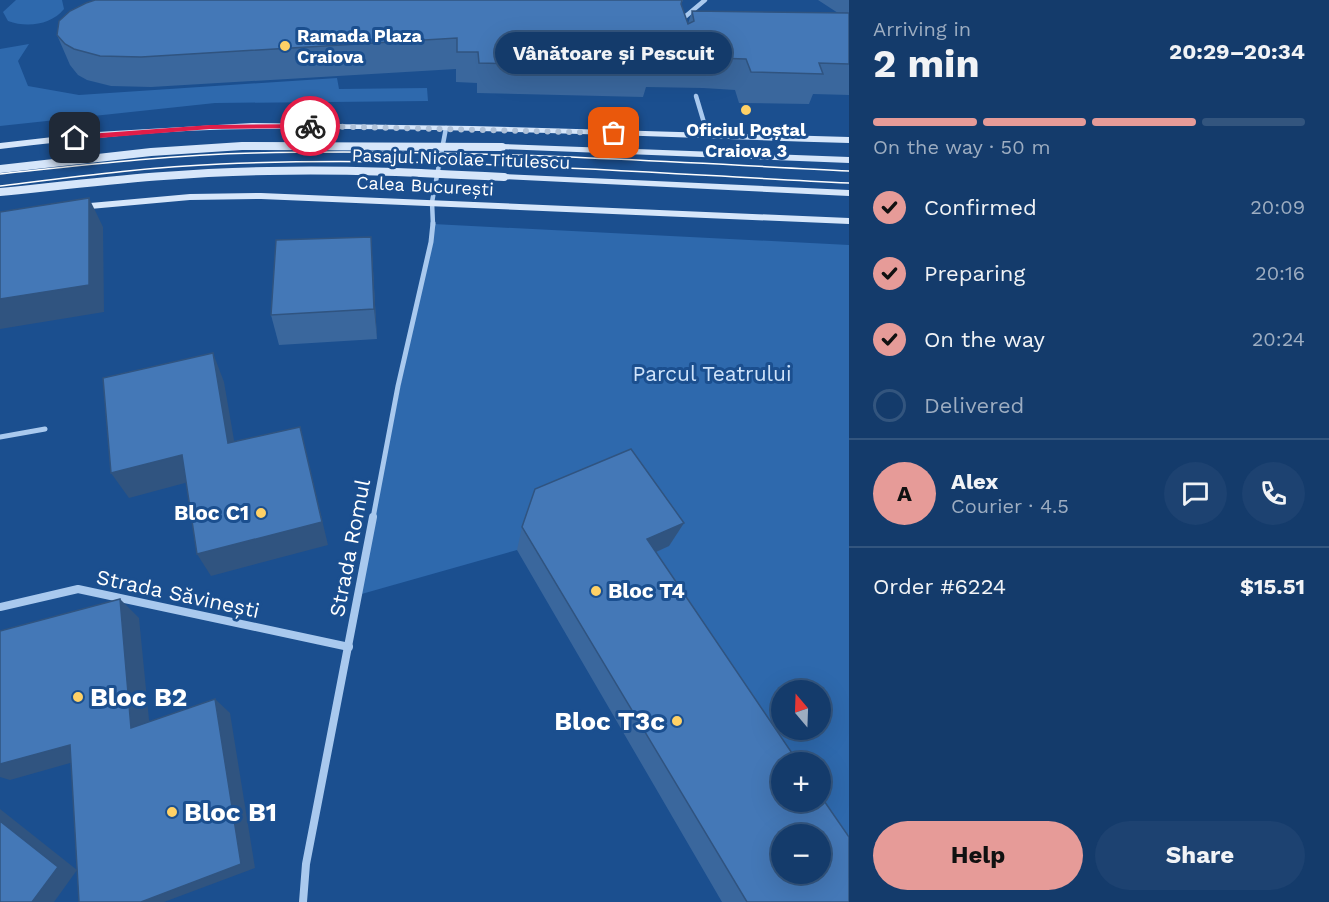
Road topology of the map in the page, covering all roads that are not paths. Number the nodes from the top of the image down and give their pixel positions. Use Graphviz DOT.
graph roads {
  1 [pos="705,0"];
  2 [pos="678,23"];
  3 [pos="696,96"];
  4 [pos="446,128"];
  5 [pos="708,136"];
  6 [pos="849,140"];
  7 [pos="0,146"];
  8 [pos="849,160"];
  9 [pos="0,169"];
  10 [pos="0,192"];
  11 [pos="849,193"];
  12 [pos="432,202"];
  13 [pos="66,208"];
  14 [pos="849,221"];
  15 [pos="45,429"];
  16 [pos="0,437"];
  17 [pos="0,607"];
  18 [pos="349,647"];
  19 [pos="303,902"];
  1 -- 2 [label="street"];
  3 -- 5 [label="street"];
  4 -- 5 [label="main road"];
  4 -- 7 [label="main road"];
  4 -- 12 [label="street, Strada Romul"];
  5 -- 6 [label="main road"];
  8 -- 9 [label="main road, Pasajul Nicolae Titulescu, bridge"];
  10 -- 11 [label="main road, Pasajul Nicolae Titulescu, bridge"];
  12 -- 13 [label="main road, Calea București"];
  12 -- 14 [label="main road, Calea București"];
  12 -- 18 [label="street, Strada Romul"];
  15 -- 16 [label="street"];
  17 -- 18 [label="street, Strada Săvinești"];
  18 -- 19 [label="street, Strada Romul"];
}
